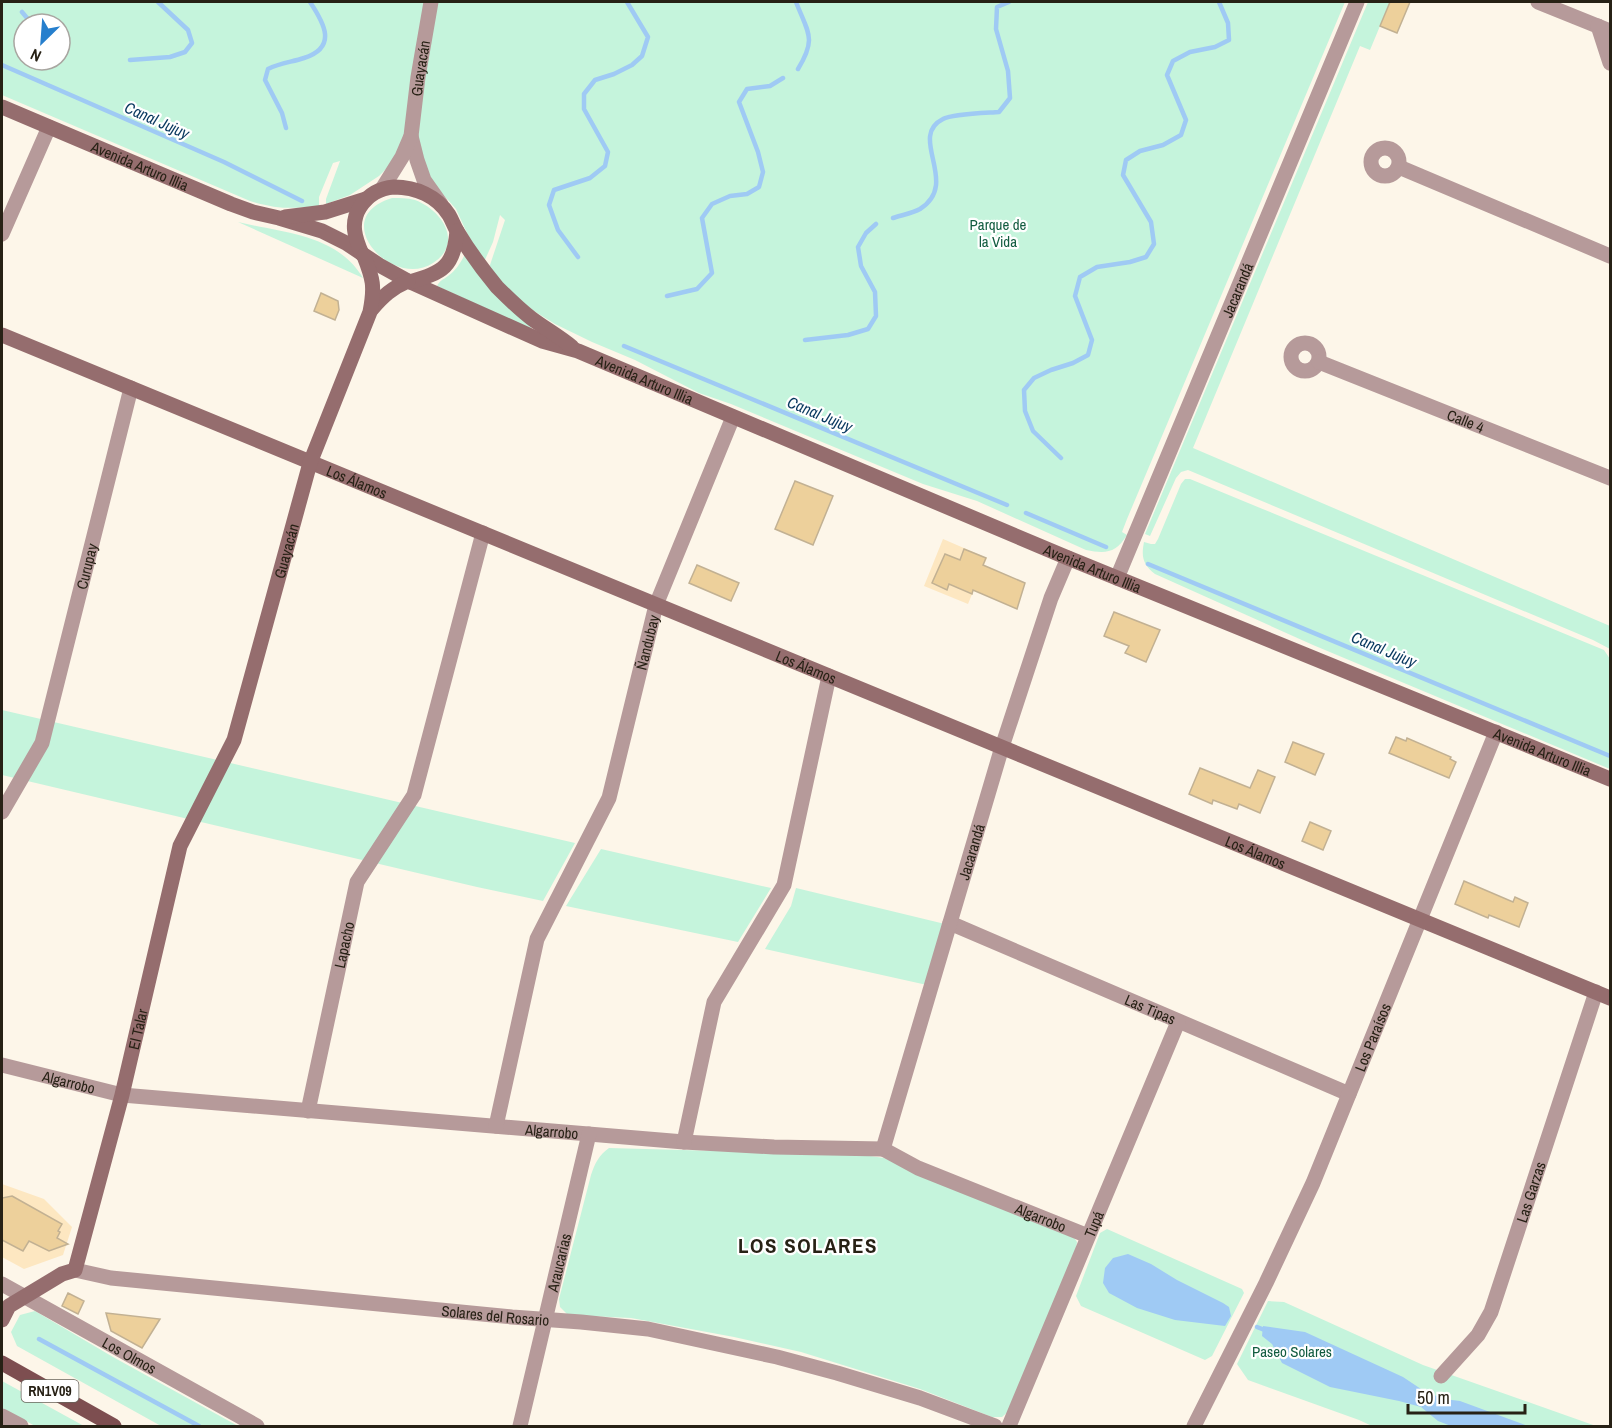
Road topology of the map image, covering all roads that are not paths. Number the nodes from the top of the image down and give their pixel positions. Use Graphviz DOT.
graph roads {
  1 [pos="431,2"];
  2 [pos="1357,2"];
  3 [pos="1538,2"];
  4 [pos="1604,29"];
  5 [pos="1611,63"];
  6 [pos="2,107"];
  7 [pos="49,127"];
  8 [pos="411,136"];
  9 [pos="1399,167"];
  10 [pos="382,189"];
  11 [pos="366,199"];
  12 [pos="442,205"];
  13 [pos="279,218"];
  14 [pos="457,231"];
  15 [pos="2,234"];
  16 [pos="363,255"];
  17 [pos="1611,256"];
  18 [pos="409,281"];
  19 [pos="370,312"];
  20 [pos="2,335"];
  21 [pos="578,351"];
  22 [pos="1319,362"];
  23 [pos="131,388"];
  24 [pos="733,417"];
  25 [pos="310,463"];
  26 [pos="1611,478"];
  27 [pos="483,534"];
  28 [pos="1068,558"];
  29 [pos="1117,578"];
  30 [pos="656,605"];
  31 [pos="829,676"];
  32 [pos="1496,732"];
  33 [pos="1002,747"];
  34 [pos="1611,779"];
  35 [pos="208,791"];
  36 [pos="2,812"];
  37 [pos="1420,919"];
  38 [pos="950,924"];
  39 [pos="1596,992"];
  40 [pos="1611,998"];
  41 [pos="1179,1022"];
  42 [pos="2,1065"];
  43 [pos="1349,1094"];
  44 [pos="122,1095"];
  45 [pos="308,1111"];
  46 [pos="496,1126"];
  47 [pos="589,1134"];
  48 [pos="684,1142"];
  49 [pos="883,1149"];
  50 [pos="1088,1236"];
  51 [pos="75,1270"];
  52 [pos="2,1284"];
  53 [pos="24,1296"];
  54 [pos="546,1319"];
  55 [pos="2,1320"];
  56 [pos="2,1364"];
  57 [pos="1441,1376"];
  58 [pos="2,1416"];
  59 [pos="21,1426"];
  60 [pos="114,1426"];
  61 [pos="257,1426"];
  62 [pos="520,1426"];
  63 [pos="995,1426"];
  64 [pos="1009,1426"];
  65 [pos="1194,1426"];
  1 -- 8 [label="street, Guayacán"];
  2 -- 29 [label="street, Jacarandá"];
  3 -- 4 [label="street"];
  4 -- 5 [label="street"];
  6 -- 7 [label="street, Avenida Arturo Illia"];
  7 -- 13 [label="street, Avenida Arturo Illia"];
  7 -- 15 [label="street"];
  8 -- 10 [label="street, Guayacán"];
  8 -- 12 [label="street, Guayacán"];
  9 -- 17 [label="street"];
  10 -- 11 [label="street"];
  10 -- 12 [label="street"];
  11 -- 13 [label="street, Avenida Arturo Illia"];
  11 -- 16 [label="street"];
  12 -- 14 [label="street"];
  13 -- 16 [label="street, Avenida Arturo Illia"];
  14 -- 18 [label="street"];
  14 -- 21 [label="street, Avenida Arturo Illia"];
  16 -- 18 [label="street"];
  16 -- 19 [label="street, Guayacán"];
  18 -- 19 [label="street, Guayacán"];
  18 -- 21 [label="street, Avenida Arturo Illia"];
  19 -- 25 [label="street, Guayacán"];
  20 -- 23 [label="street, Los Álamos"];
  21 -- 24 [label="street, Avenida Arturo Illia"];
  22 -- 26 [label="street, Calle 4"];
  23 -- 25 [label="street, Los Álamos"];
  23 -- 36 [label="street, Curupay"];
  24 -- 28 [label="street, Avenida Arturo Illia"];
  24 -- 30 [label="street, Ñandubay"];
  25 -- 27 [label="street, Los Álamos"];
  25 -- 35 [label="street, Guayacán"];
  27 -- 30 [label="street, Los Álamos"];
  27 -- 45 [label="street, Lapacho"];
  28 -- 29 [label="street, Avenida Arturo Illia"];
  28 -- 33 [label="street, Jacarandá"];
  29 -- 32 [label="street, Avenida Arturo Illia"];
  30 -- 31 [label="street, Los Álamos"];
  30 -- 46 [label="street, Ñandubay"];
  31 -- 33 [label="street, Los Álamos"];
  31 -- 48 [label="street"];
  32 -- 34 [label="street, Avenida Arturo Illia"];
  32 -- 37 [label="street, Los Paraísos"];
  33 -- 37 [label="street, Los Álamos"];
  33 -- 38 [label="street, Jacarandá"];
  35 -- 44 [label="street, El Talar"];
  37 -- 39 [label="street, Los Álamos"];
  37 -- 43 [label="street, Los Paraísos"];
  38 -- 41 [label="street, Las Tipas"];
  38 -- 49 [label="street, Jacarandá"];
  39 -- 40 [label="street, Los Álamos"];
  39 -- 57 [label="street, Las Garzas"];
  41 -- 43 [label="street, Las Tipas"];
  41 -- 50 [label="street, Tupá"];
  42 -- 44 [label="street, Algarrobo"];
  43 -- 65 [label="street, Los Paraísos"];
  44 -- 45 [label="street, Algarrobo"];
  44 -- 51 [label="street, El Talar"];
  45 -- 46 [label="street, Algarrobo"];
  46 -- 47 [label="street, Algarrobo"];
  47 -- 48 [label="street, Algarrobo"];
  47 -- 54 [label="street, Araucarias"];
  48 -- 49 [label="street, Algarrobo"];
  49 -- 50 [label="street, Algarrobo"];
  50 -- 64 [label="street, Tupá"];
  51 -- 53 [label="street"];
  51 -- 54 [label="street, Solares del Rosario"];
  52 -- 53 [label="street, Los Olmos"];
  53 -- 55 [label="street"];
  53 -- 61 [label="street, Los Olmos"];
  54 -- 62 [label="street, Araucarias"];
  54 -- 63 [label="street, Solares del Rosario"];
  56 -- 60 [label="main road, RN1V09"];
  58 -- 59 [label="street"];
}
